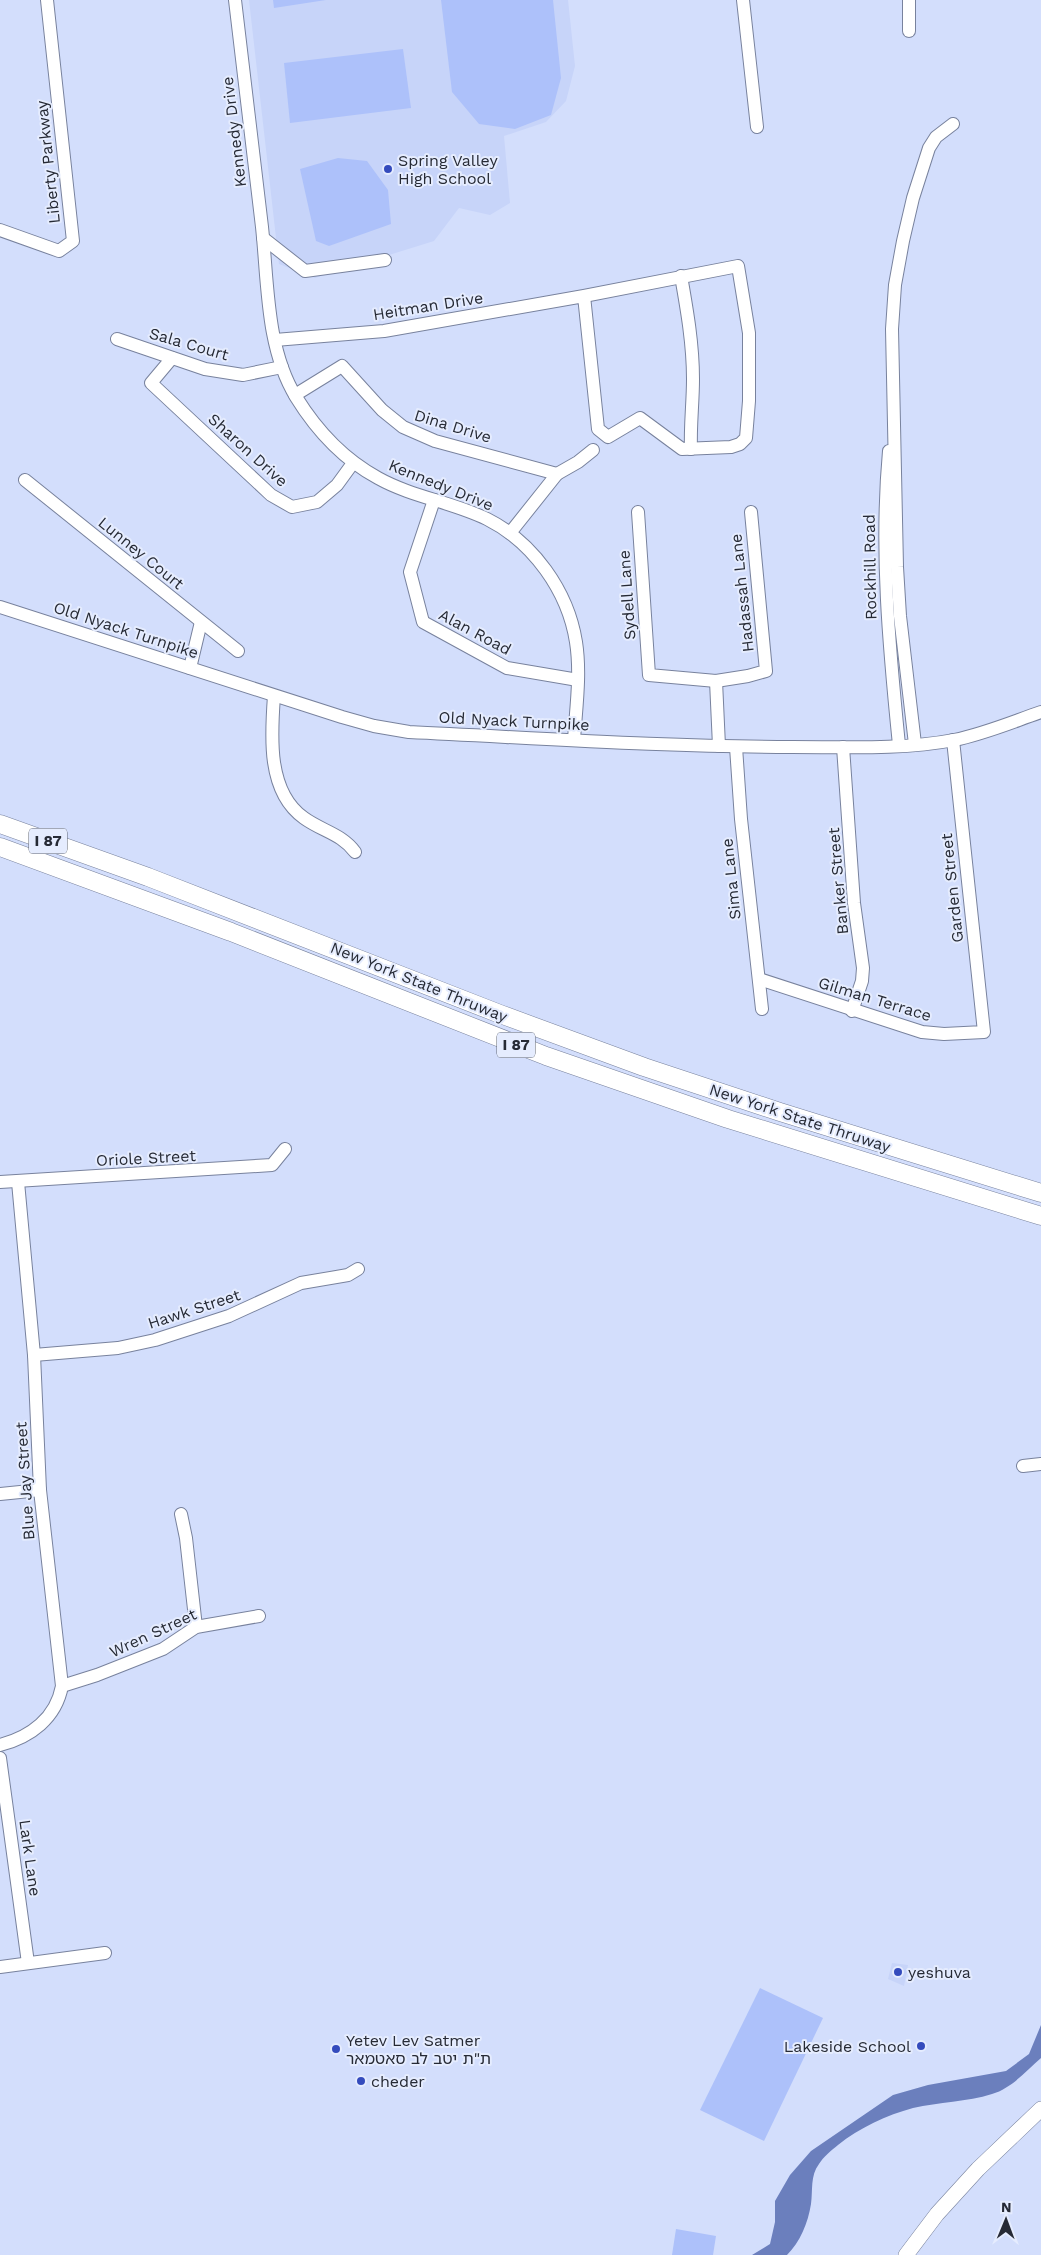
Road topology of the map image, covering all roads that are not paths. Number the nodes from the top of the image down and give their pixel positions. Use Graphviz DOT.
graph roads {
  1 [pos="47,0"];
  2 [pos="235,0"];
  3 [pos="743,0"];
  4 [pos="909,0"];
  5 [pos="909,31"];
  6 [pos="953,124"];
  7 [pos="757,127"];
  8 [pos="0,230"];
  9 [pos="263,238"];
  10 [pos="385,260"];
  11 [pos="681,276"];
  12 [pos="584,296"];
  13 [pos="117,339"];
  14 [pos="276,340"];
  15 [pos="172,358"];
  16 [pos="282,366"];
  17 [pos="894,388"];
  18 [pos="295,395"];
  19 [pos="691,449"];
  20 [pos="593,450"];
  21 [pos="354,463"];
  22 [pos="557,474"];
  23 [pos="25,480"];
  24 [pos="434,500"];
  25 [pos="638,512"];
  26 [pos="751,512"];
  27 [pos="510,533"];
  28 [pos="0,606"];
  29 [pos="201,622"];
  30 [pos="238,651"];
  31 [pos="190,668"];
  32 [pos="578,680"];
  33 [pos="716,681"];
  34 [pos="274,696"];
  35 [pos="1041,712"];
  36 [pos="574,740"];
  37 [pos="953,740"];
  38 [pos="915,744"];
  39 [pos="899,745"];
  40 [pos="719,746"];
  41 [pos="843,746"];
  42 [pos="736,747"];
  43 [pos="0,824"];
  44 [pos="0,847"];
  45 [pos="355,852"];
  46 [pos="758,979"];
  47 [pos="762,1009"];
  48 [pos="852,1011"];
  49 [pos="984,1032"];
  50 [pos="285,1149"];
  51 [pos="0,1182"];
  52 [pos="18,1182"];
  53 [pos="1041,1193"];
  54 [pos="1041,1216"];
  55 [pos="358,1269"];
  56 [pos="34,1354"];
  57 [pos="1041,1464"];
  58 [pos="1023,1466"];
  59 [pos="40,1490"];
  60 [pos="0,1494"];
  61 [pos="180,1514"];
  62 [pos="259,1616"];
  63 [pos="196,1627"];
  64 [pos="62,1686"];
  65 [pos="0,1745"];
  66 [pos="0,1758"];
  67 [pos="105,1953"];
  68 [pos="28,1963"];
  69 [pos="0,1967"];
  70 [pos="1041,2108"];
  71 [pos="906,2255"];
  1 -- 8 [label="street, Liberty Parkway"];
  2 -- 9 [label="street, Kennedy Drive"];
  3 -- 7 [label="street"];
  4 -- 5 [label="street"];
  6 -- 17 [label="street, Rockhill Road"];
  9 -- 10 [label="street"];
  9 -- 14 [label="street, Kennedy Drive"];
  11 -- 12 [label="street, Heitman Drive"];
  11 -- 19 [label="street"];
  11 -- 19 [label="street, Heitman Drive"];
  12 -- 14 [label="street, Heitman Drive"];
  12 -- 19 [label="street, Heitman Drive"];
  13 -- 15 [label="street, Sala Court"];
  14 -- 16 [label="street, Kennedy Drive"];
  15 -- 16 [label="street, Sala Court"];
  15 -- 21 [label="street, Sharon Drive"];
  16 -- 18 [label="street, Kennedy Drive"];
  17 -- 38 [label="street, Rockhill Road"];
  17 -- 39 [label="street, Rockhill Road"];
  18 -- 21 [label="street, Kennedy Drive"];
  18 -- 22 [label="street, Dina Drive"];
  20 -- 22 [label="street"];
  21 -- 24 [label="street, Kennedy Drive"];
  22 -- 27 [label="street"];
  23 -- 29 [label="street, Lunney Court"];
  24 -- 27 [label="street, Kennedy Drive"];
  24 -- 32 [label="street, Alan Road"];
  25 -- 33 [label="street, Sydell Lane"];
  26 -- 33 [label="street, Hadassah Lane"];
  27 -- 32 [label="street, Kennedy Drive"];
  28 -- 31 [label="street, Old Nyack Turnpike"];
  29 -- 30 [label="street, Lunney Court"];
  29 -- 31 [label="street"];
  31 -- 34 [label="street, Old Nyack Turnpike"];
  32 -- 36 [label="street, Kennedy Drive"];
  33 -- 40 [label="street"];
  34 -- 36 [label="street, Old Nyack Turnpike"];
  34 -- 45 [label="street"];
  35 -- 37 [label="street, Old Nyack Turnpike"];
  36 -- 40 [label="street, Old Nyack Turnpike"];
  37 -- 38 [label="street, Old Nyack Turnpike"];
  37 -- 49 [label="street, Garden Street"];
  38 -- 39 [label="street, Old Nyack Turnpike"];
  39 -- 41 [label="street, Old Nyack Turnpike"];
  40 -- 42 [label="street, Old Nyack Turnpike"];
  41 -- 42 [label="street, Old Nyack Turnpike"];
  41 -- 48 [label="street, Banker Street"];
  42 -- 46 [label="street, Sima Lane"];
  43 -- 53 [label="highway, New York State Thruway / I 87"];
  44 -- 54 [label="highway, New York State Thruway / I 87"];
  46 -- 47 [label="street, Sima Lane"];
  46 -- 48 [label="street, Gilman Terrace"];
  48 -- 49 [label="street, Gilman Terrace"];
  50 -- 52 [label="street, Oriole Street"];
  51 -- 52 [label="street, Oriole Street"];
  52 -- 56 [label="street, Blue Jay Street"];
  55 -- 56 [label="street, Hawk Street"];
  56 -- 59 [label="street, Blue Jay Street"];
  57 -- 58 [label="street"];
  59 -- 60 [label="street"];
  59 -- 64 [label="street, Blue Jay Street"];
  61 -- 63 [label="street"];
  62 -- 63 [label="street, Wren Street"];
  63 -- 64 [label="street, Wren Street"];
  64 -- 65 [label="street, Blue Jay Street"];
  66 -- 68 [label="street, Lark Lane"];
  67 -- 68 [label="street"];
  68 -- 69 [label="street"];
  70 -- 71 [label="main road"];
}
